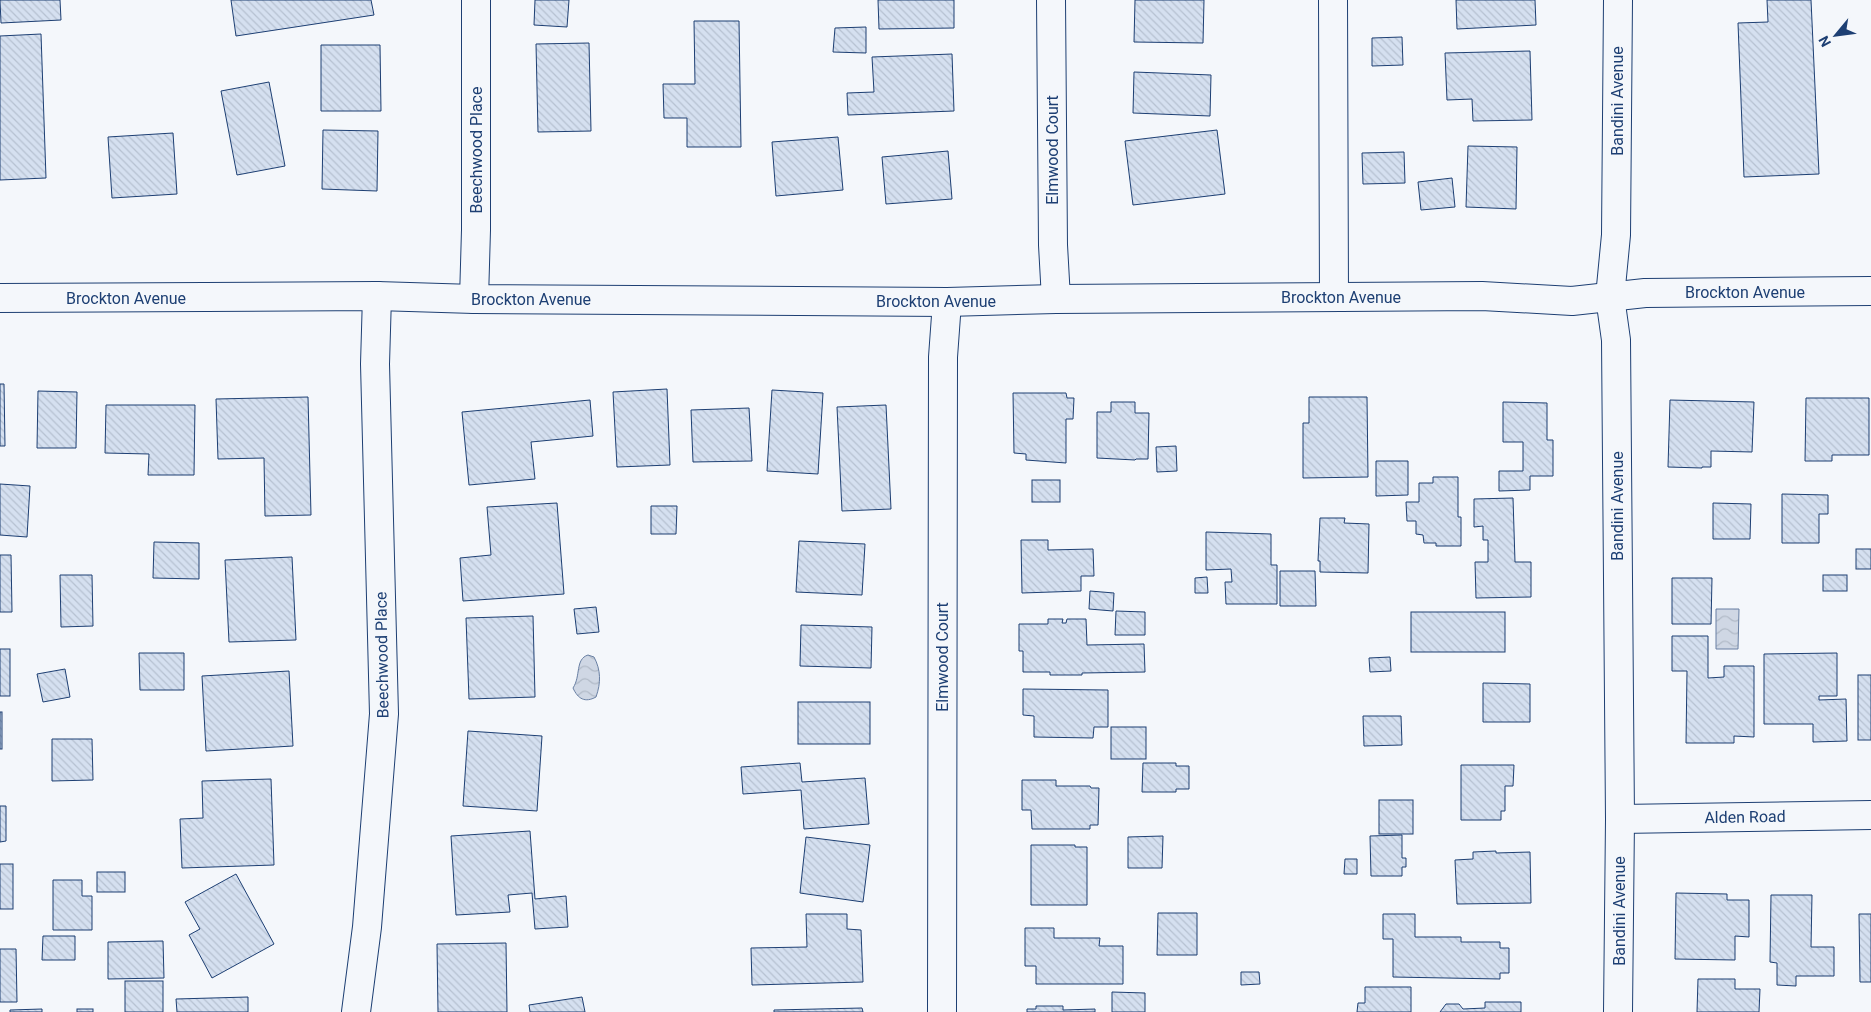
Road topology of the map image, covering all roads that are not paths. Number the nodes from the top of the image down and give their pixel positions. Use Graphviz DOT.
graph roads {
  1 [pos="476,0"];
  2 [pos="1051,0"];
  3 [pos="1333,0"];
  4 [pos="1618,0"];
  5 [pos="1871,291"];
  6 [pos="378,296"];
  7 [pos="1334,297"];
  8 [pos="1610,297"];
  9 [pos="0,298"];
  10 [pos="474,299"];
  11 [pos="1056,299"];
  12 [pos="947,302"];
  13 [pos="1871,815"];
  14 [pos="1620,818"];
  15 [pos="356,1012"];
  16 [pos="942,1012"];
  17 [pos="1618,1012"];
  1 -- 10 [label="street, Beechwood Place"];
  2 -- 11 [label="street, Elmwood Court"];
  3 -- 7 [label="street"];
  4 -- 8 [label="street, Bandini Avenue"];
  5 -- 8 [label="street, Brockton Avenue"];
  6 -- 9 [label="street, Brockton Avenue"];
  6 -- 10 [label="street, Brockton Avenue"];
  6 -- 15 [label="street, Beechwood Place"];
  7 -- 8 [label="street, Brockton Avenue"];
  7 -- 11 [label="street, Brockton Avenue"];
  8 -- 14 [label="street, Bandini Avenue"];
  10 -- 12 [label="street, Brockton Avenue"];
  11 -- 12 [label="street, Brockton Avenue"];
  12 -- 16 [label="street, Elmwood Court"];
  13 -- 14 [label="street, Alden Road"];
  14 -- 17 [label="street, Bandini Avenue"];
}
